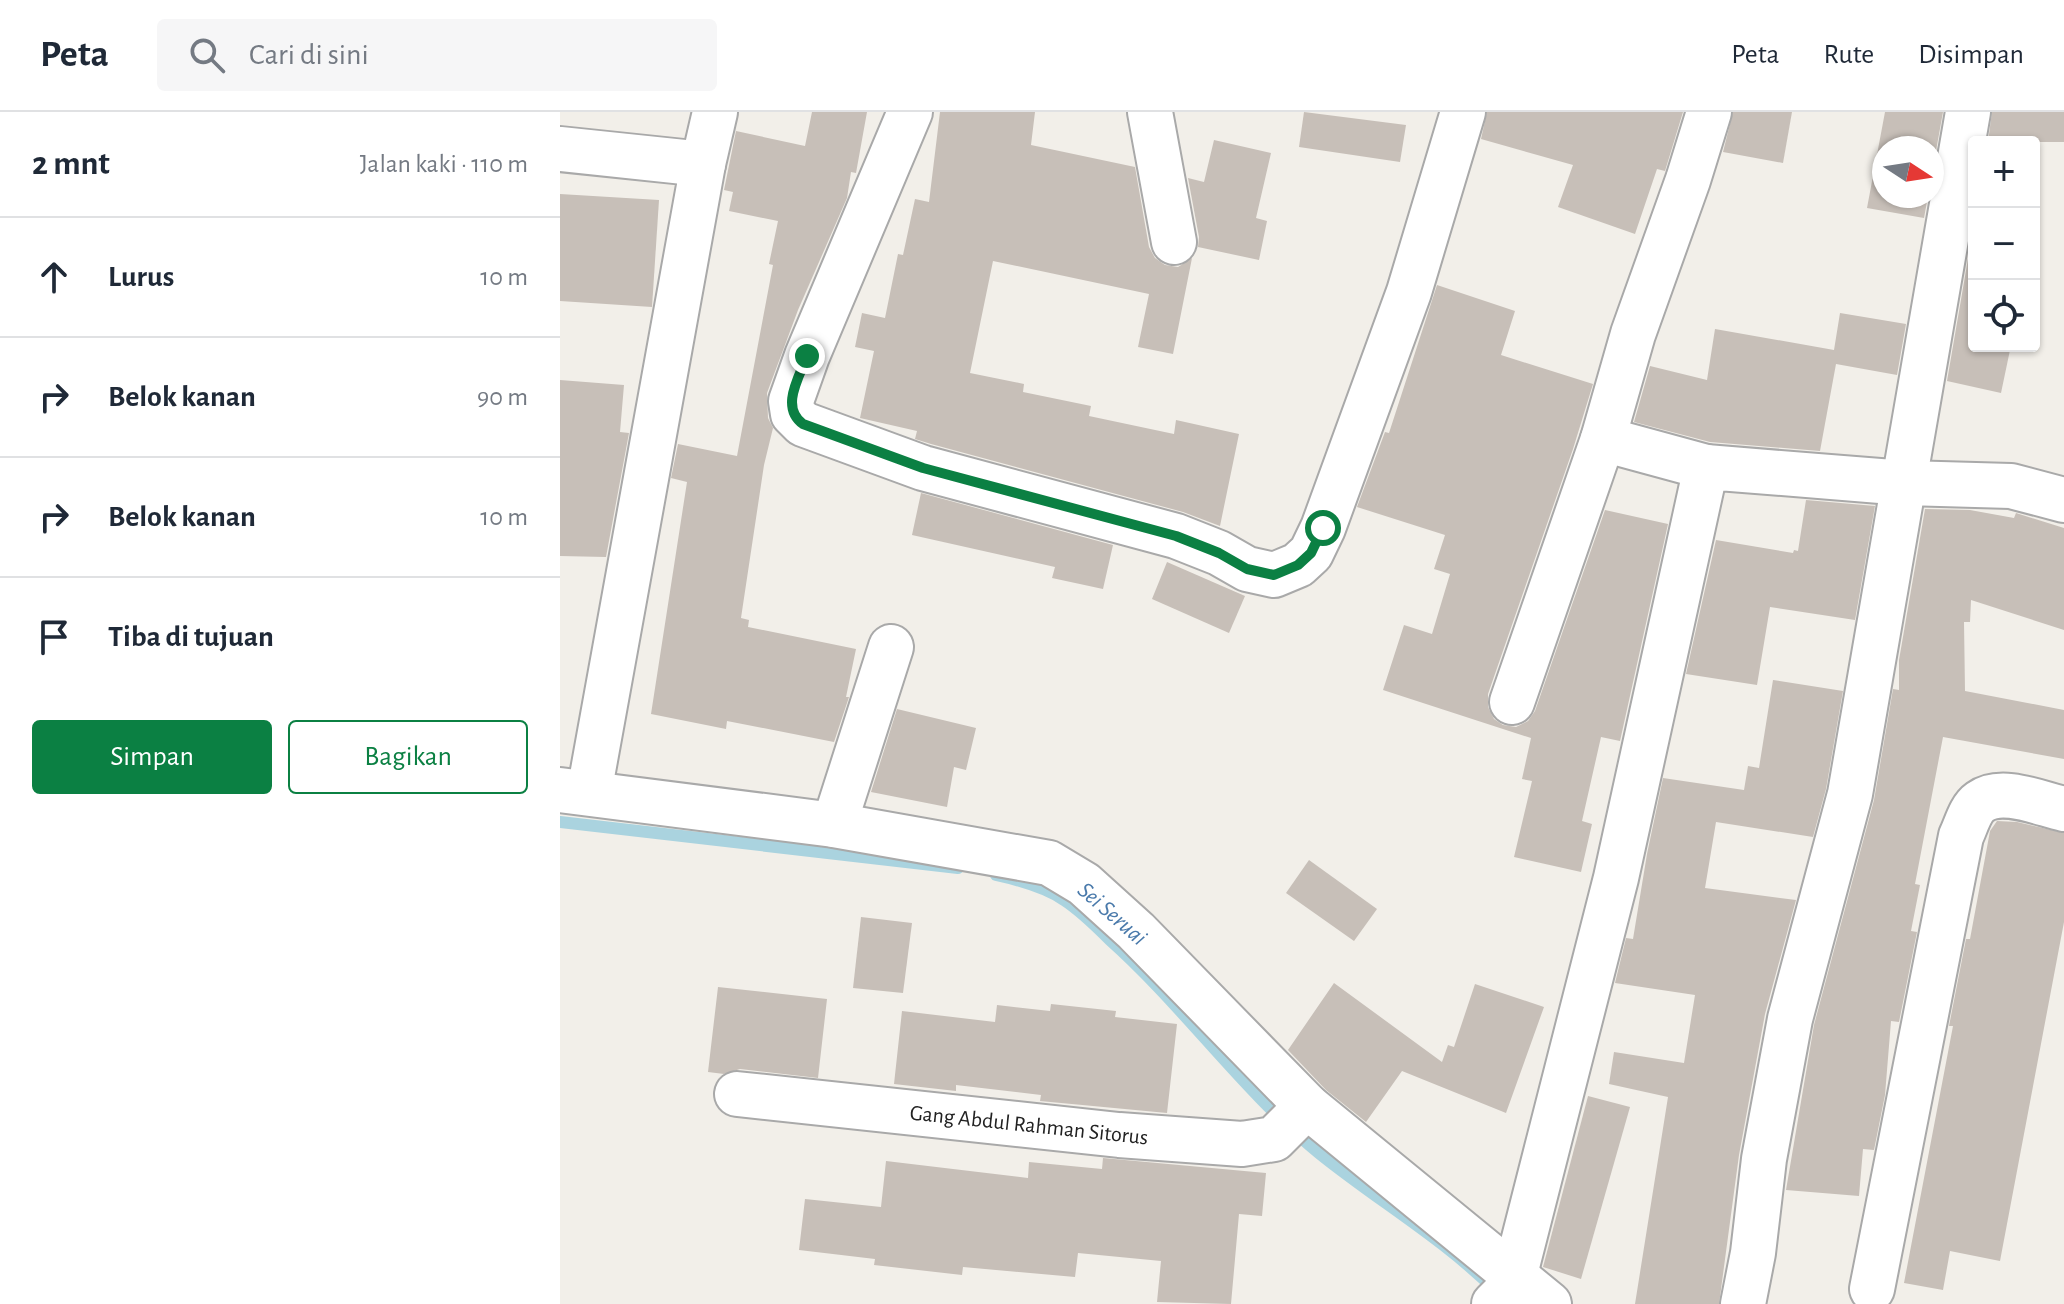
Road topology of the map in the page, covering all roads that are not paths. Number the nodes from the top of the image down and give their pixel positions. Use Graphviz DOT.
graph roads {
  1 [pos="715,112"];
  2 [pos="910,112"];
  3 [pos="1150,112"];
  4 [pos="1463,112"];
  5 [pos="1709,112"];
  6 [pos="1968,112"];
  7 [pos="560,149"];
  8 [pos="703,164"];
  9 [pos="1174,242"];
  10 [pos="1603,439"];
  11 [pos="1706,467"];
  12 [pos="1905,483"];
  13 [pos="2064,500"];
  14 [pos="891,647"];
  15 [pos="1512,702"];
  16 [pos="574,792"];
  17 [pos="2064,809"];
  18 [pos="834,825"];
  19 [pos="737,1094"];
  20 [pos="1292,1121"];
  21 [pos="1872,1289"];
  22 [pos="1505,1291"];
  23 [pos="1549,1304"];
  24 [pos="1743,1304"];
  1 -- 8 [label="street"];
  2 -- 4 [label="street"];
  3 -- 9 [label="street"];
  5 -- 10 [label="street"];
  6 -- 12 [label="street"];
  7 -- 8 [label="street"];
  8 -- 16 [label="street"];
  10 -- 11 [label="street"];
  10 -- 15 [label="street"];
  11 -- 12 [label="street"];
  11 -- 22 [label="street"];
  12 -- 13 [label="street"];
  12 -- 24 [label="street"];
  14 -- 18 [label="street"];
  16 -- 18 [label="street"];
  17 -- 21 [label="street"];
  18 -- 20 [label="street"];
  19 -- 20 [label="street, Gang Abdul Rahman Sitorus"];
  20 -- 22 [label="street"];
  22 -- 23 [label="street"];
}
